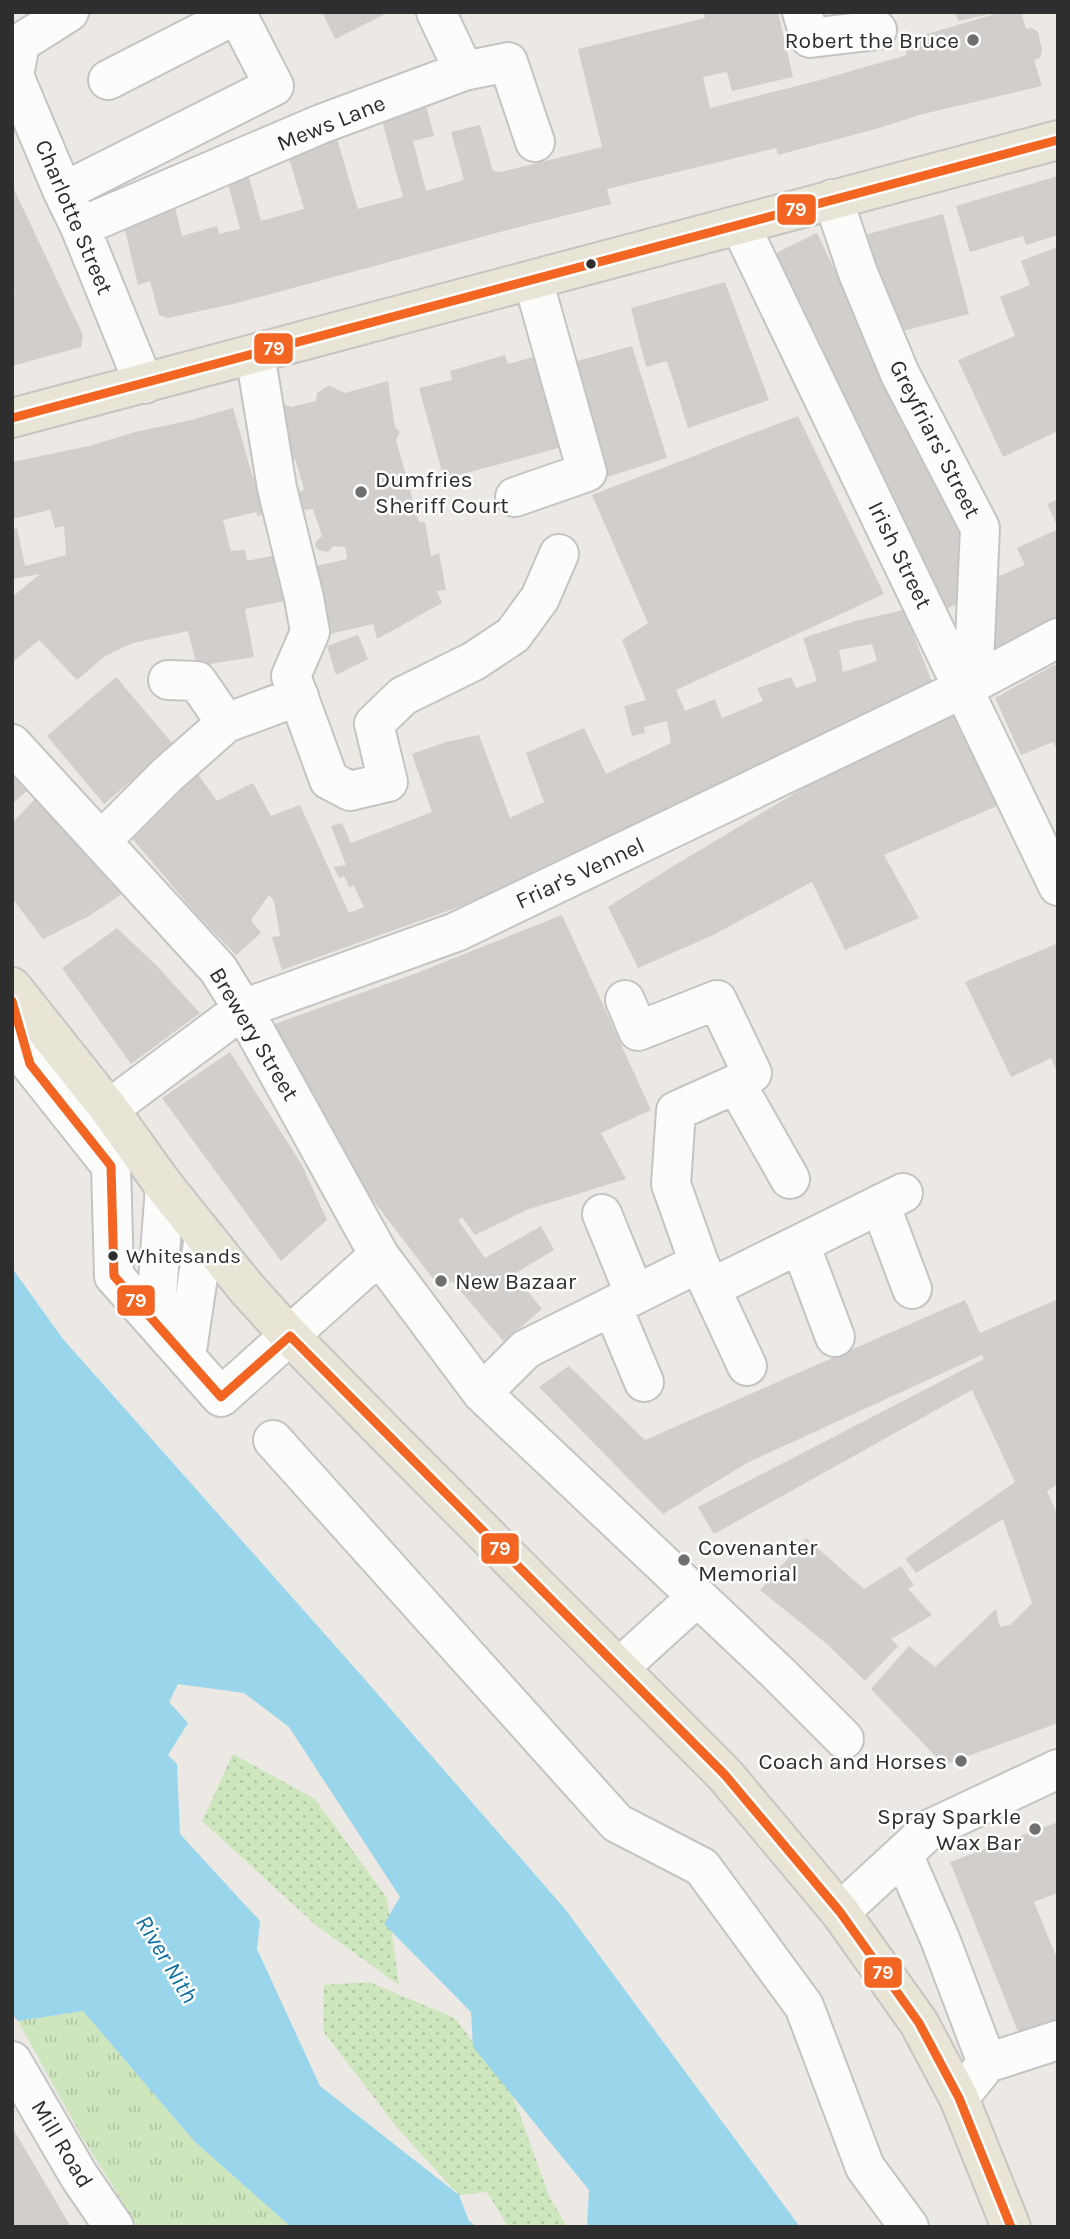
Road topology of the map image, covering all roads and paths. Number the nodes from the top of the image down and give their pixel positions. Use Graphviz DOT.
graph roads {
  1 [pos="436,12"];
  2 [pos="802,12"];
  3 [pos="877,30"];
  4 [pos="33,33"];
  5 [pos="464,71"];
  6 [pos="108,80"];
  7 [pos="1058,140"];
  8 [pos="535,142"];
  9 [pos="63,192"];
  10 [pos="833,199"];
  11 [pos="740,225"];
  12 [pos="80,227"];
  13 [pos="533,280"];
  14 [pos="254,354"];
  15 [pos="144,384"];
  16 [pos="12,418"];
  17 [pos="514,497"];
  18 [pos="559,554"];
  19 [pos="1058,638"];
  20 [pos="168,680"];
  21 [pos="964,688"];
  22 [pos="299,696"];
  23 [pos="226,723"];
  24 [pos="12,744"];
  25 [pos="101,841"];
  26 [pos="1058,886"];
  27 [pos="12,987"];
  28 [pos="12,1000"];
  29 [pos="625,1000"];
  30 [pos="243,1009"];
  31 [pos="736,1084"];
  32 [pos="109,1110"];
  33 [pos="111,1166"];
  34 [pos="790,1180"];
  35 [pos="165,1187"];
  36 [pos="602,1214"];
  37 [pos="204,1236"];
  38 [pos="800,1244"];
  39 [pos="379,1255"];
  40 [pos="705,1275"];
  41 [pos="114,1276"];
  42 [pos="912,1290"];
  43 [pos="624,1301"];
  44 [pos="155,1321"];
  45 [pos="290,1336"];
  46 [pos="835,1337"];
  47 [pos="186,1357"];
  48 [pos="747,1366"];
  49 [pos="645,1382"];
  50 [pos="482,1392"];
  51 [pos="221,1397"];
  52 [pos="273,1440"];
  53 [pos="697,1597"];
  54 [pos="619,1668"];
  55 [pos="844,1740"];
  56 [pos="1058,1769"];
  57 [pos="903,1854"];
  58 [pos="841,1912"];
  59 [pos="1058,2040"];
  60 [pos="12,2061"];
  61 [pos="987,2063"];
  62 [pos="959,2098"];
  63 [pos="114,2227"];
  64 [pos="909,2227"];
  65 [pos="1011,2227"];
  1 -- 5 [label="street"];
  2 -- 3 [label="street"];
  4 -- 9 [label="street, Charlotte Street"];
  5 -- 8 [label="street, Mews Lane"];
  5 -- 12 [label="street, Mews Lane"];
  6 -- 9 [label="street"];
  7 -- 10 [label="main road"];
  9 -- 12 [label="street, Charlotte Street"];
  10 -- 11 [label="main road"];
  10 -- 21 [label="street, Greyfriars' Street"];
  11 -- 13 [label="main road"];
  11 -- 21 [label="street, Irish Street"];
  12 -- 15 [label="street, Charlotte Street"];
  13 -- 14 [label="main road"];
  13 -- 17 [label="street"];
  14 -- 15 [label="main road"];
  14 -- 22 [label="street"];
  15 -- 16 [label="main road"];
  18 -- 22 [label="street"];
  19 -- 21 [label="street, Friar's Vennel"];
  20 -- 23 [label="street"];
  21 -- 26 [label="street, Irish Street"];
  21 -- 30 [label="street, Friar's Vennel"];
  22 -- 23 [label="street"];
  23 -- 25 [label="street"];
  24 -- 25 [label="street, Brewery Street"];
  25 -- 30 [label="street, Brewery Street"];
  27 -- 32 [label="main road"];
  28 -- 33 [label="street"];
  29 -- 31 [label="street"];
  30 -- 32 [label="street, Friar's Vennel"];
  30 -- 39 [label="street, Brewery Street"];
  31 -- 34 [label="street"];
  31 -- 40 [label="street"];
  32 -- 33 [label="street"];
  32 -- 35 [label="main road"];
  33 -- 41 [label="street"];
  35 -- 37 [label="main road"];
  35 -- 44 [label="street"];
  36 -- 43 [label="street"];
  37 -- 45 [label="main road"];
  37 -- 47 [label="street"];
  38 -- 40 [label="street"];
  38 -- 42 [label="street"];
  38 -- 46 [label="street"];
  39 -- 45 [label="street"];
  39 -- 50 [label="street, Brewery Street"];
  40 -- 43 [label="street"];
  40 -- 48 [label="street"];
  41 -- 44 [label="street"];
  41 -- 51 [label="street"];
  43 -- 49 [label="street"];
  43 -- 50 [label="street"];
  44 -- 47 [label="street"];
  45 -- 51 [label="street"];
  45 -- 54 [label="main road"];
  47 -- 51 [label="street"];
  50 -- 53 [label="street, Brewery Street"];
  52 -- 64 [label="street"];
  53 -- 54 [label="street"];
  53 -- 55 [label="street, Brewery Street"];
  54 -- 58 [label="main road"];
  56 -- 57 [label="street"];
  57 -- 58 [label="street"];
  57 -- 61 [label="street"];
  58 -- 62 [label="main road"];
  59 -- 61 [label="street"];
  60 -- 63 [label="street, Mill Road"];
  61 -- 62 [label="street"];
  62 -- 65 [label="main road"];
}
